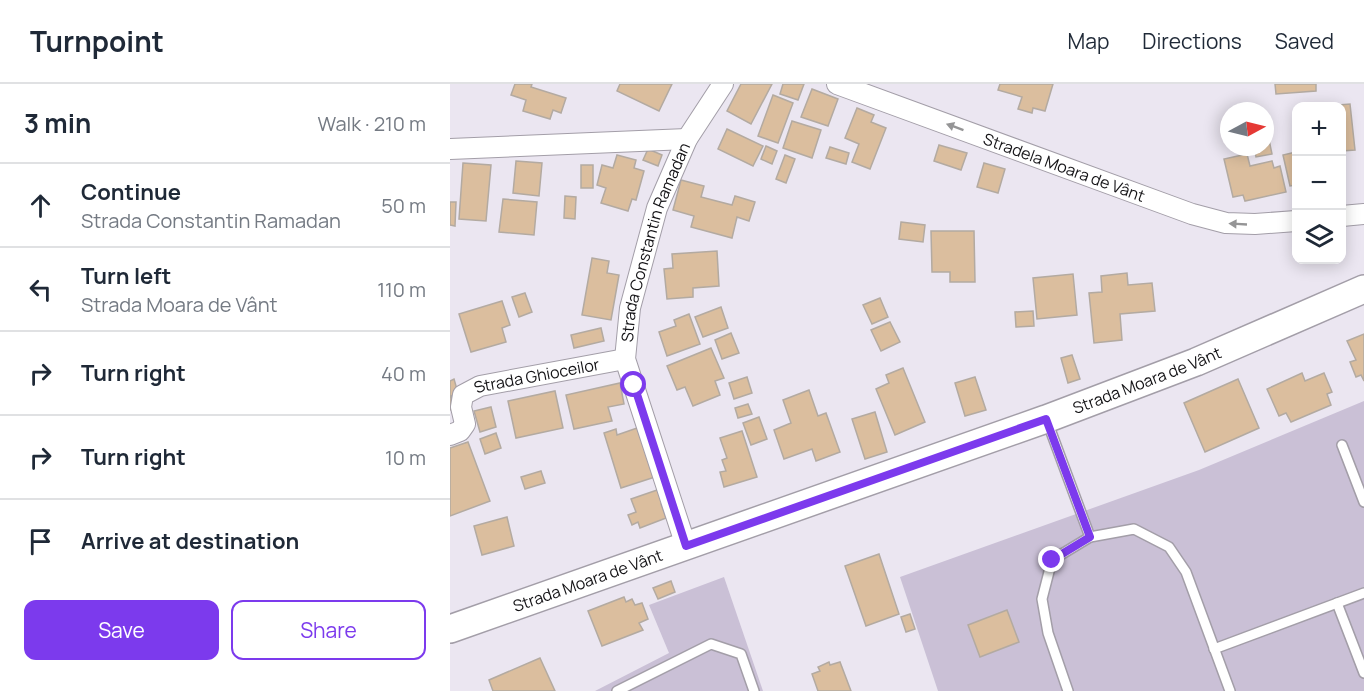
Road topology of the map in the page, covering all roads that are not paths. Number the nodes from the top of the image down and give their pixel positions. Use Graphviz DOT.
graph roads {
  1 [pos="723,84"];
  2 [pos="837,84"];
  3 [pos="687,139"];
  4 [pos="450,149"];
  5 [pos="1364,214"];
  6 [pos="1346,216"];
  7 [pos="1292,221"];
  8 [pos="1364,289"];
  9 [pos="624,359"];
  10 [pos="1046,419"];
  11 [pos="450,435"];
  12 [pos="1342,445"];
  13 [pos="1364,502"];
  14 [pos="1090,537"];
  15 [pos="686,546"];
  16 [pos="1364,593"];
  17 [pos="1337,603"];
  18 [pos="450,629"];
  19 [pos="1214,649"];
  20 [pos="1364,673"];
  21 [pos="617,691"];
  22 [pos="754,691"];
  23 [pos="1068,691"];
  24 [pos="1230,691"];
  1 -- 3 [label="street, Strada Constantin Ramadan"];
  7 -- 2 [label="street, Stradela Moara de Vânt, one-way"];
  3 -- 4 [label="street"];
  3 -- 9 [label="street, Strada Constantin Ramadan"];
  5 -- 6 [label="street"];
  8 -- 10 [label="main road, Strada Moara de Vânt"];
  9 -- 11 [label="street, Strada Ghioceilor"];
  9 -- 15 [label="street, Strada Constantin Ramadan"];
  10 -- 14 [label="lane"];
  10 -- 15 [label="main road, Strada Moara de Vânt"];
  12 -- 13 [label="lane"];
  14 -- 19 [label="lane"];
  14 -- 23 [label="lane"];
  15 -- 18 [label="main road, Strada Moara de Vânt"];
  16 -- 17 [label="lane"];
  17 -- 19 [label="lane"];
  17 -- 20 [label="lane"];
  19 -- 24 [label="lane"];
  21 -- 22 [label="lane"];
}
